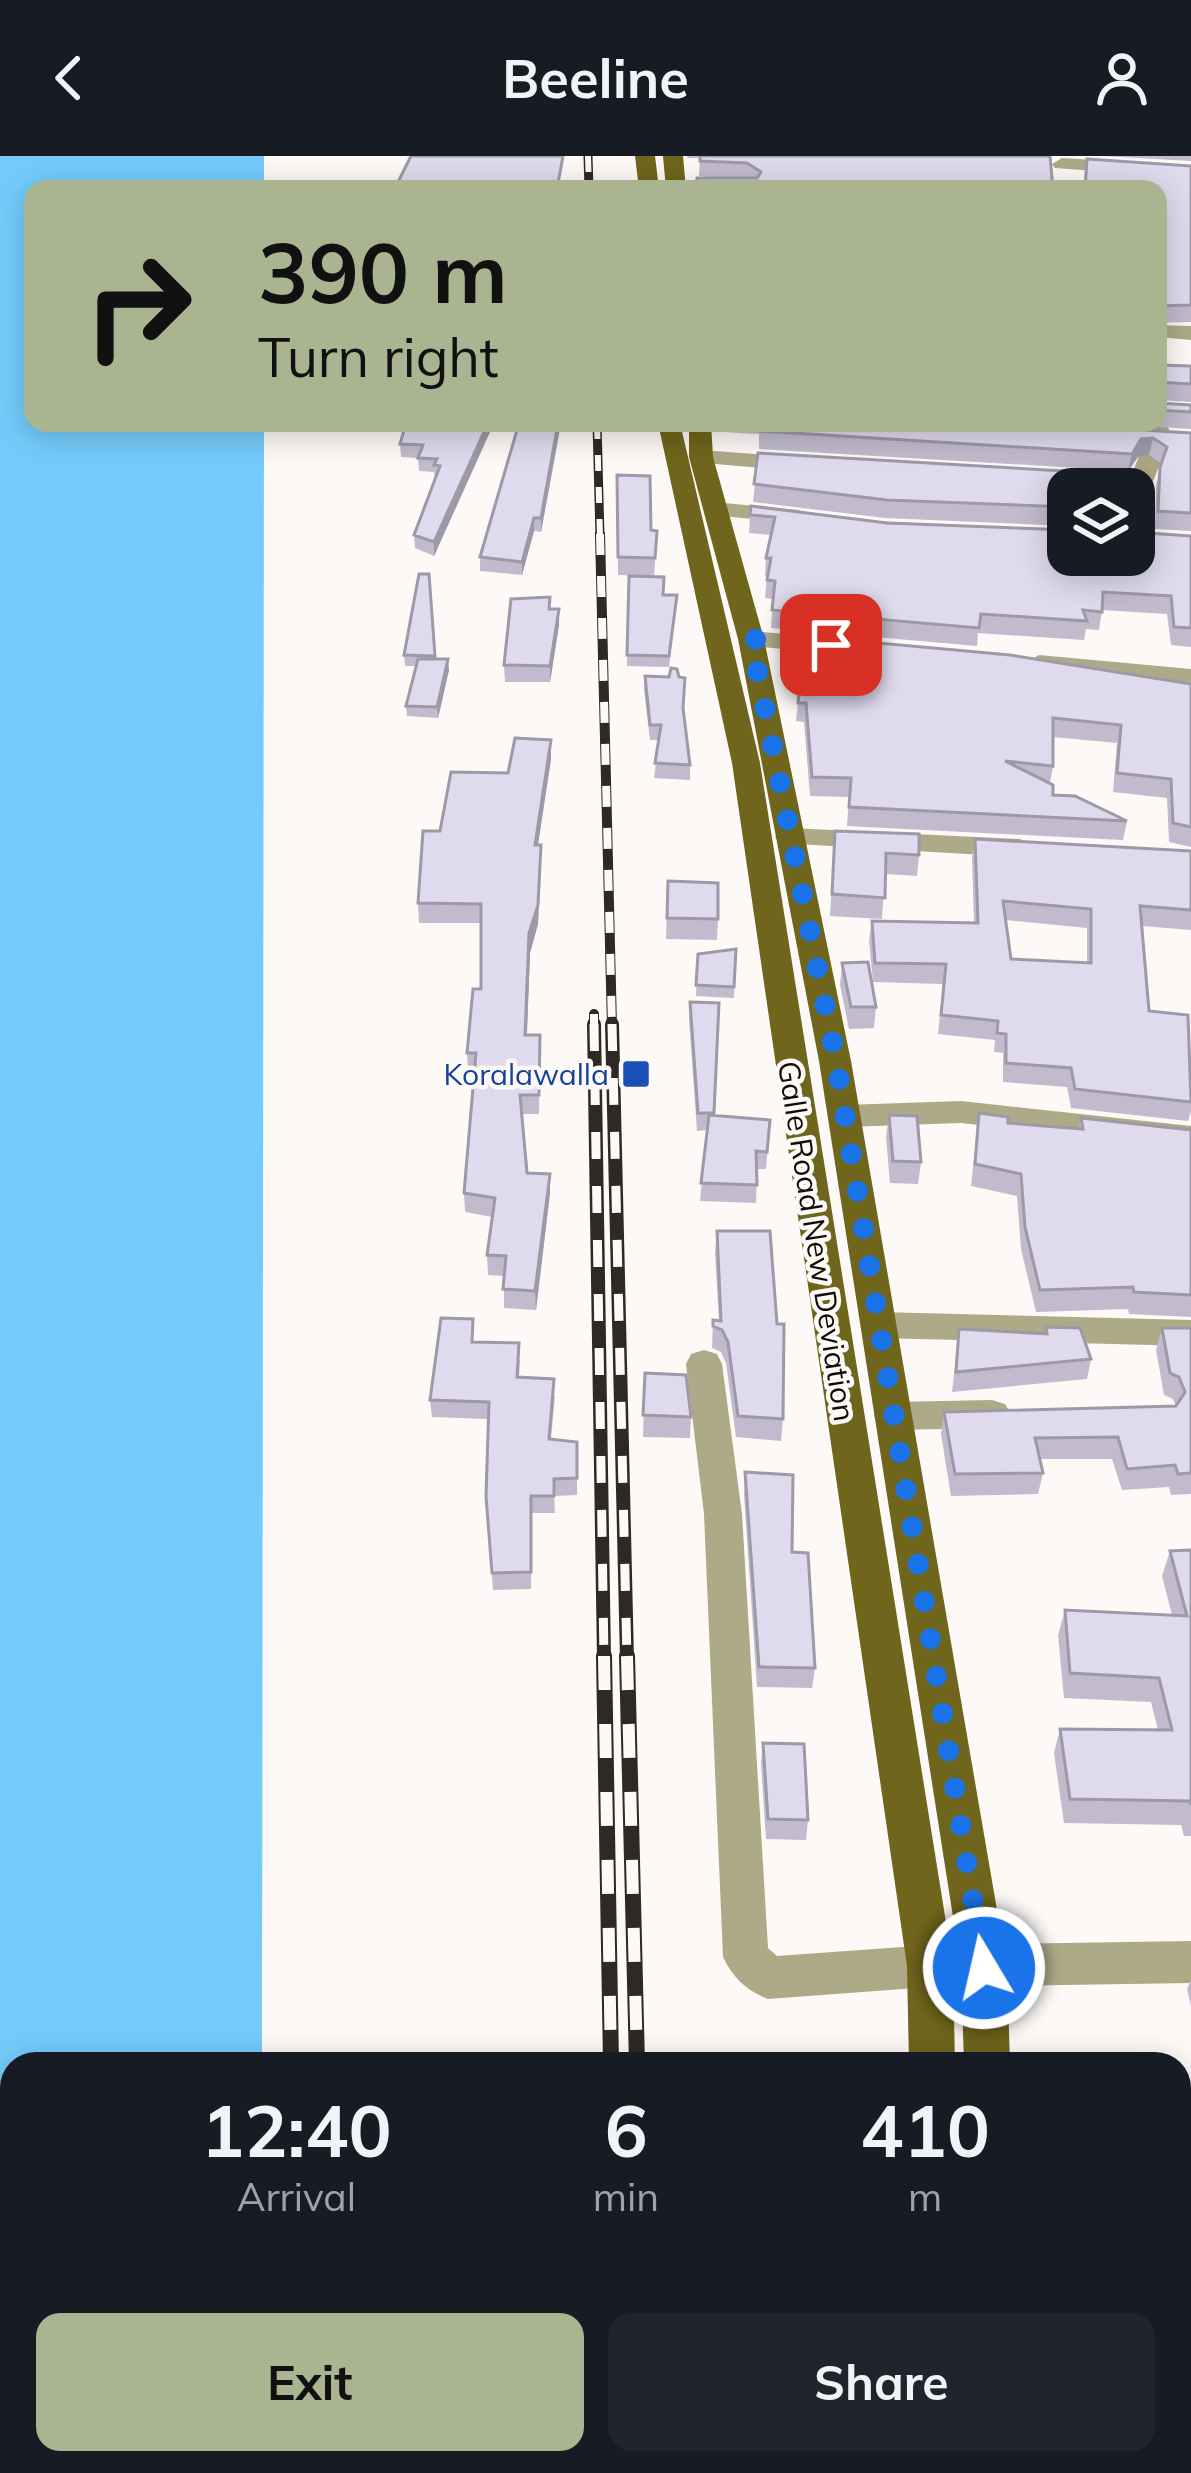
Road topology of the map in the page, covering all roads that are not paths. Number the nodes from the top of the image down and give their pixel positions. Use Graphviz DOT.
graph roads {
  1 [pos="1062,160"];
  2 [pos="1191,172"];
  3 [pos="670,432"];
  4 [pos="1131,432"];
  5 [pos="1156,432"];
  6 [pos="1126,434"];
  7 [pos="701,440"];
  8 [pos="819,466"];
  9 [pos="1137,468"];
  10 [pos="713,509"];
  11 [pos="828,520"];
  12 [pos="751,639"];
  13 [pos="860,648"];
  14 [pos="1013,660"];
  15 [pos="1191,677"];
  16 [pos="790,837"];
  17 [pos="1049,850"];
  18 [pos="844,1116"];
  19 [pos="1191,1137"];
  20 [pos="879,1325"];
  21 [pos="1191,1333"];
  22 [pos="704,1364"];
  23 [pos="1036,1413"];
  24 [pos="893,1416"];
  25 [pos="1191,1962"];
  26 [pos="930,1966"];
  27 [pos="984,1968"];
  28 [pos="932,2052"];
  29 [pos="987,2052"];
  1 -- 2 [label="street"];
  3 -- 26 [label="main road, Galle Road New Deviation"];
  4 -- 6 [label="street"];
  5 -- 9 [label="street"];
  7 -- 8 [label="street"];
  7 -- 10 [label="main road, Galle Road New Deviation"];
  10 -- 11 [label="street"];
  10 -- 12 [label="main road, Galle Road New Deviation"];
  12 -- 13 [label="street"];
  12 -- 16 [label="main road, Galle Road New Deviation"];
  14 -- 15 [label="street"];
  16 -- 17 [label="street"];
  16 -- 18 [label="main road, Galle Road New Deviation"];
  18 -- 19 [label="street"];
  18 -- 20 [label="main road, Galle Road New Deviation"];
  20 -- 21 [label="street"];
  20 -- 24 [label="main road, Galle Road New Deviation"];
  22 -- 26 [label="street"];
  23 -- 24 [label="street"];
  24 -- 27 [label="main road, Galle Road New Deviation"];
  25 -- 27 [label="street"];
  26 -- 27 [label="street"];
  26 -- 28 [label="main road, Galle Road New Deviation"];
  27 -- 29 [label="main road, Galle Road New Deviation"];
}
